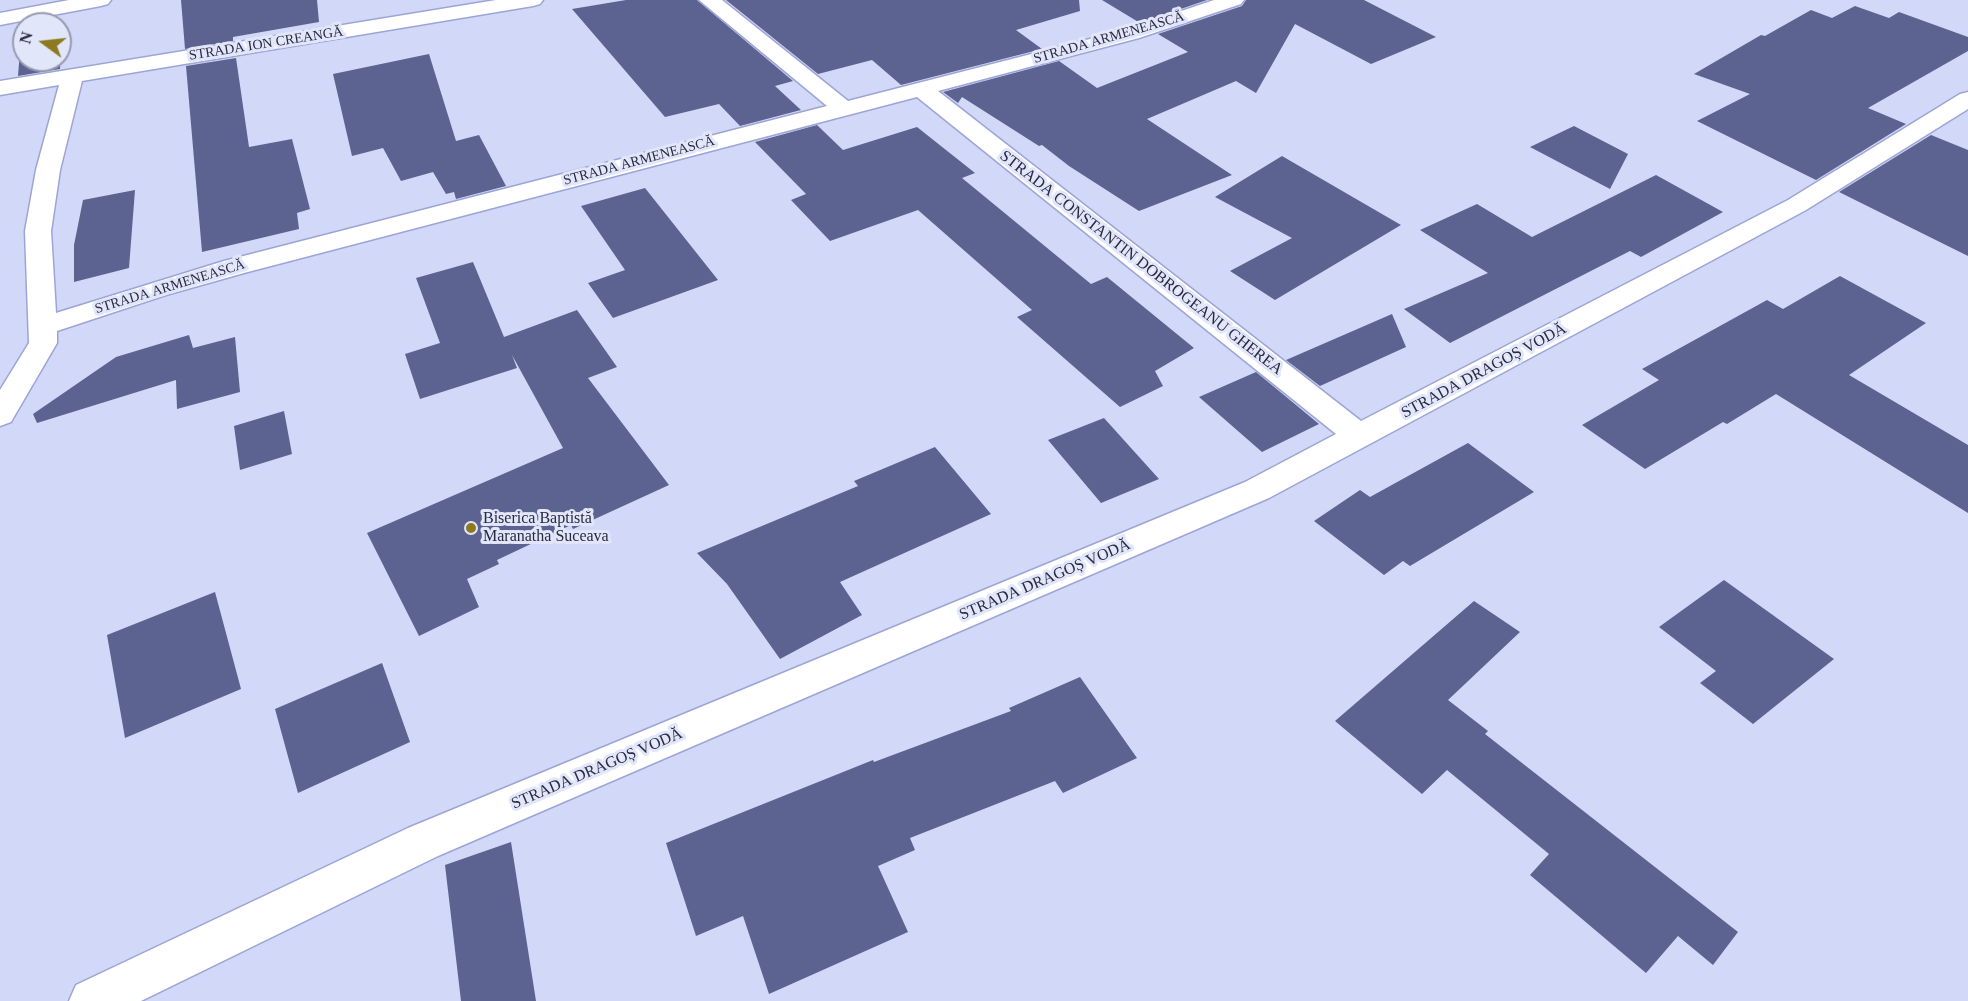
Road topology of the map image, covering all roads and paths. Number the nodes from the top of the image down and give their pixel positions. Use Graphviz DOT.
graph roads {
  1 [pos="101,0"];
  2 [pos="532,0"];
  3 [pos="709,0"];
  4 [pos="1234,0"];
  5 [pos="0,19"];
  6 [pos="72,76"];
  7 [pos="0,88"];
  8 [pos="922,90"];
  9 [pos="1968,99"];
  10 [pos="844,109"];
  11 [pos="44,326"];
  12 [pos="0,415"];
  13 [pos="1360,437"];
  14 [pos="93,1001"];
  1 -- 5 [label="street"];
  2 -- 6 [label="street, STRADA ION CREANGĂ"];
  3 -- 10 [label="street"];
  4 -- 8 [label="street, STRADA ARMENEASCĂ"];
  6 -- 7 [label="street, STRADA ION CREANGĂ"];
  6 -- 11 [label="street"];
  8 -- 10 [label="street, STRADA ARMENEASCĂ"];
  8 -- 13 [label="street, STRADA CONSTANTIN DOBROGEANU GHEREA"];
  9 -- 13 [label="street, STRADA DRAGOȘ VODĂ"];
  10 -- 11 [label="street, STRADA ARMENEASCĂ"];
  11 -- 12 [label="street"];
  13 -- 14 [label="street, STRADA DRAGOȘ VODĂ"];
}
